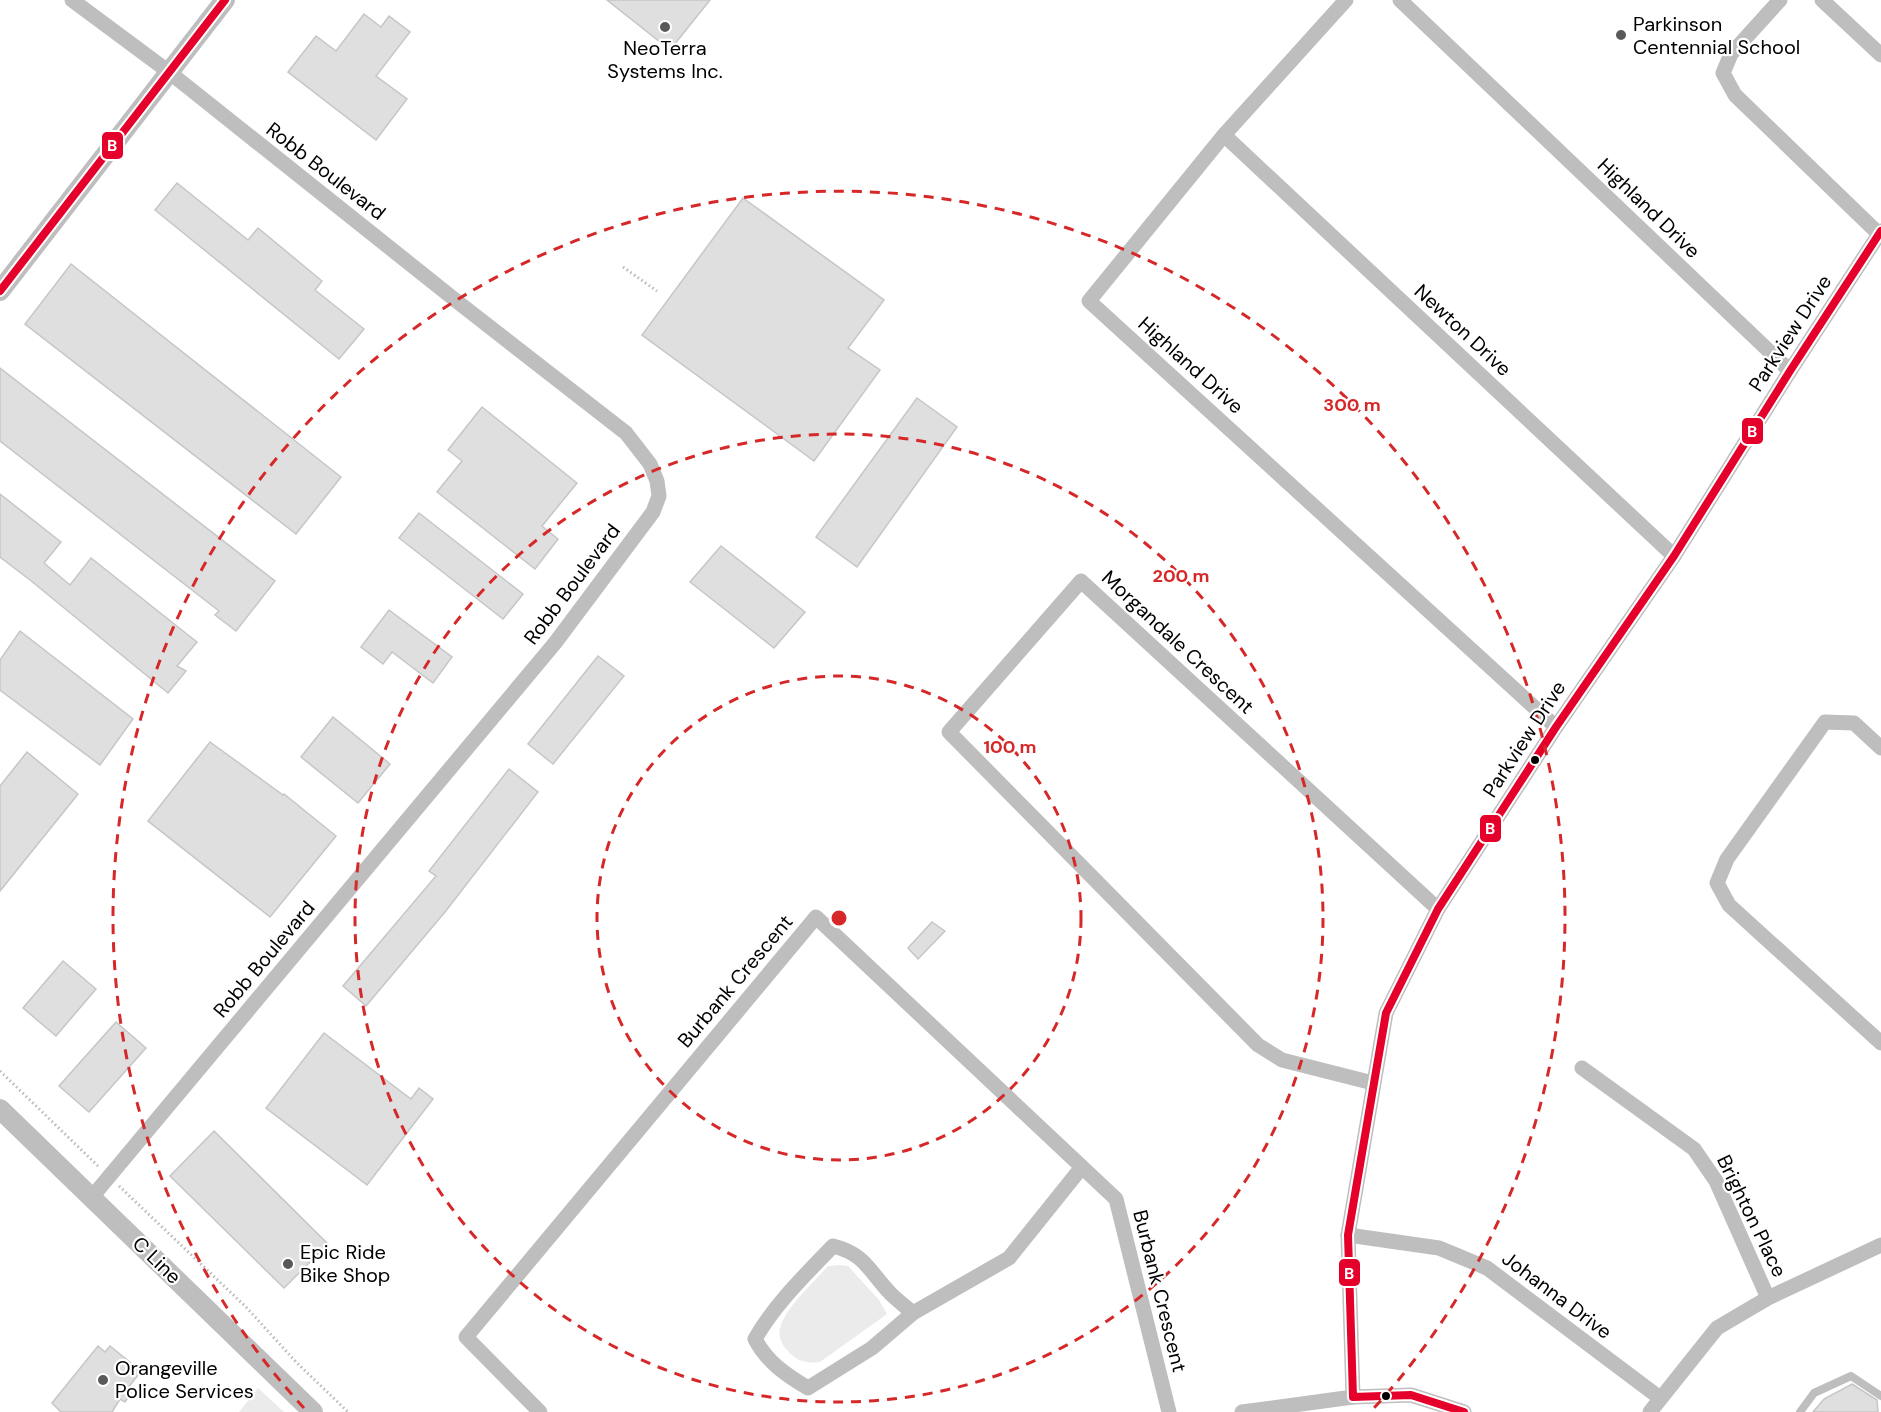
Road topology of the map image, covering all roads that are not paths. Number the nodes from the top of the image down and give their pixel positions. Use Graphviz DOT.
graph roads {
  1 [pos="72,0"];
  2 [pos="225,0"];
  3 [pos="1346,0"];
  4 [pos="1400,0"];
  5 [pos="1780,0"];
  6 [pos="1822,0"];
  7 [pos="1881,55"];
  8 [pos="169,72"];
  9 [pos="1224,135"];
  10 [pos="1880,232"];
  11 [pos="0,291"];
  12 [pos="1790,371"];
  13 [pos="1674,556"];
  14 [pos="1556,727"];
  15 [pos="1881,748"];
  16 [pos="1438,909"];
  17 [pos="1881,1043"];
  18 [pos="1582,1068"];
  19 [pos="1373,1083"];
  20 [pos="0,1109"];
  21 [pos="1082,1167"];
  22 [pos="92,1197"];
  23 [pos="1348,1235"];
  24 [pos="1881,1245"];
  25 [pos="1768,1298"];
  26 [pos="913,1313"];
  27 [pos="1881,1396"];
  28 [pos="1353,1397"];
  29 [pos="1660,1398"];
  30 [pos="314,1412"];
  31 [pos="540,1412"];
  32 [pos="1169,1412"];
  33 [pos="1242,1412"];
  34 [pos="1464,1412"];
  35 [pos="1650,1412"];
  36 [pos="1800,1412"];
  1 -- 8 [label="street, Robb Boulevard"];
  2 -- 8 [label="street"];
  3 -- 9 [label="street, Highland Drive"];
  4 -- 12 [label="street, Highland Drive"];
  5 -- 10 [label="street"];
  6 -- 7 [label="street"];
  8 -- 11 [label="street"];
  8 -- 22 [label="street, Robb Boulevard"];
  9 -- 13 [label="street, Newton Drive"];
  9 -- 14 [label="street, Highland Drive"];
  10 -- 12 [label="street, Parkview Drive"];
  12 -- 13 [label="street, Parkview Drive"];
  13 -- 14 [label="street, Parkview Drive"];
  14 -- 16 [label="street, Parkview Drive"];
  15 -- 17 [label="street"];
  16 -- 19 [label="street, Parkview Drive"];
  16 -- 19 [label="street, Morgandale Crescent"];
  18 -- 25 [label="street, Brighton Place"];
  19 -- 23 [label="street, Parkview Drive"];
  20 -- 22 [label="street, C Line"];
  21 -- 26 [label="street"];
  21 -- 31 [label="street, Burbank Crescent"];
  21 -- 32 [label="street, Burbank Crescent"];
  22 -- 30 [label="street, C Line"];
  23 -- 28 [label="street, Parkview Drive"];
  23 -- 29 [label="street, Johanna Drive"];
  24 -- 25 [label="street"];
  25 -- 29 [label="street"];
  26 -- 26 [label="street"];
  27 -- 36 [label="lane"];
  28 -- 33 [label="street"];
  28 -- 34 [label="street"];
  29 -- 35 [label="street"];
}
